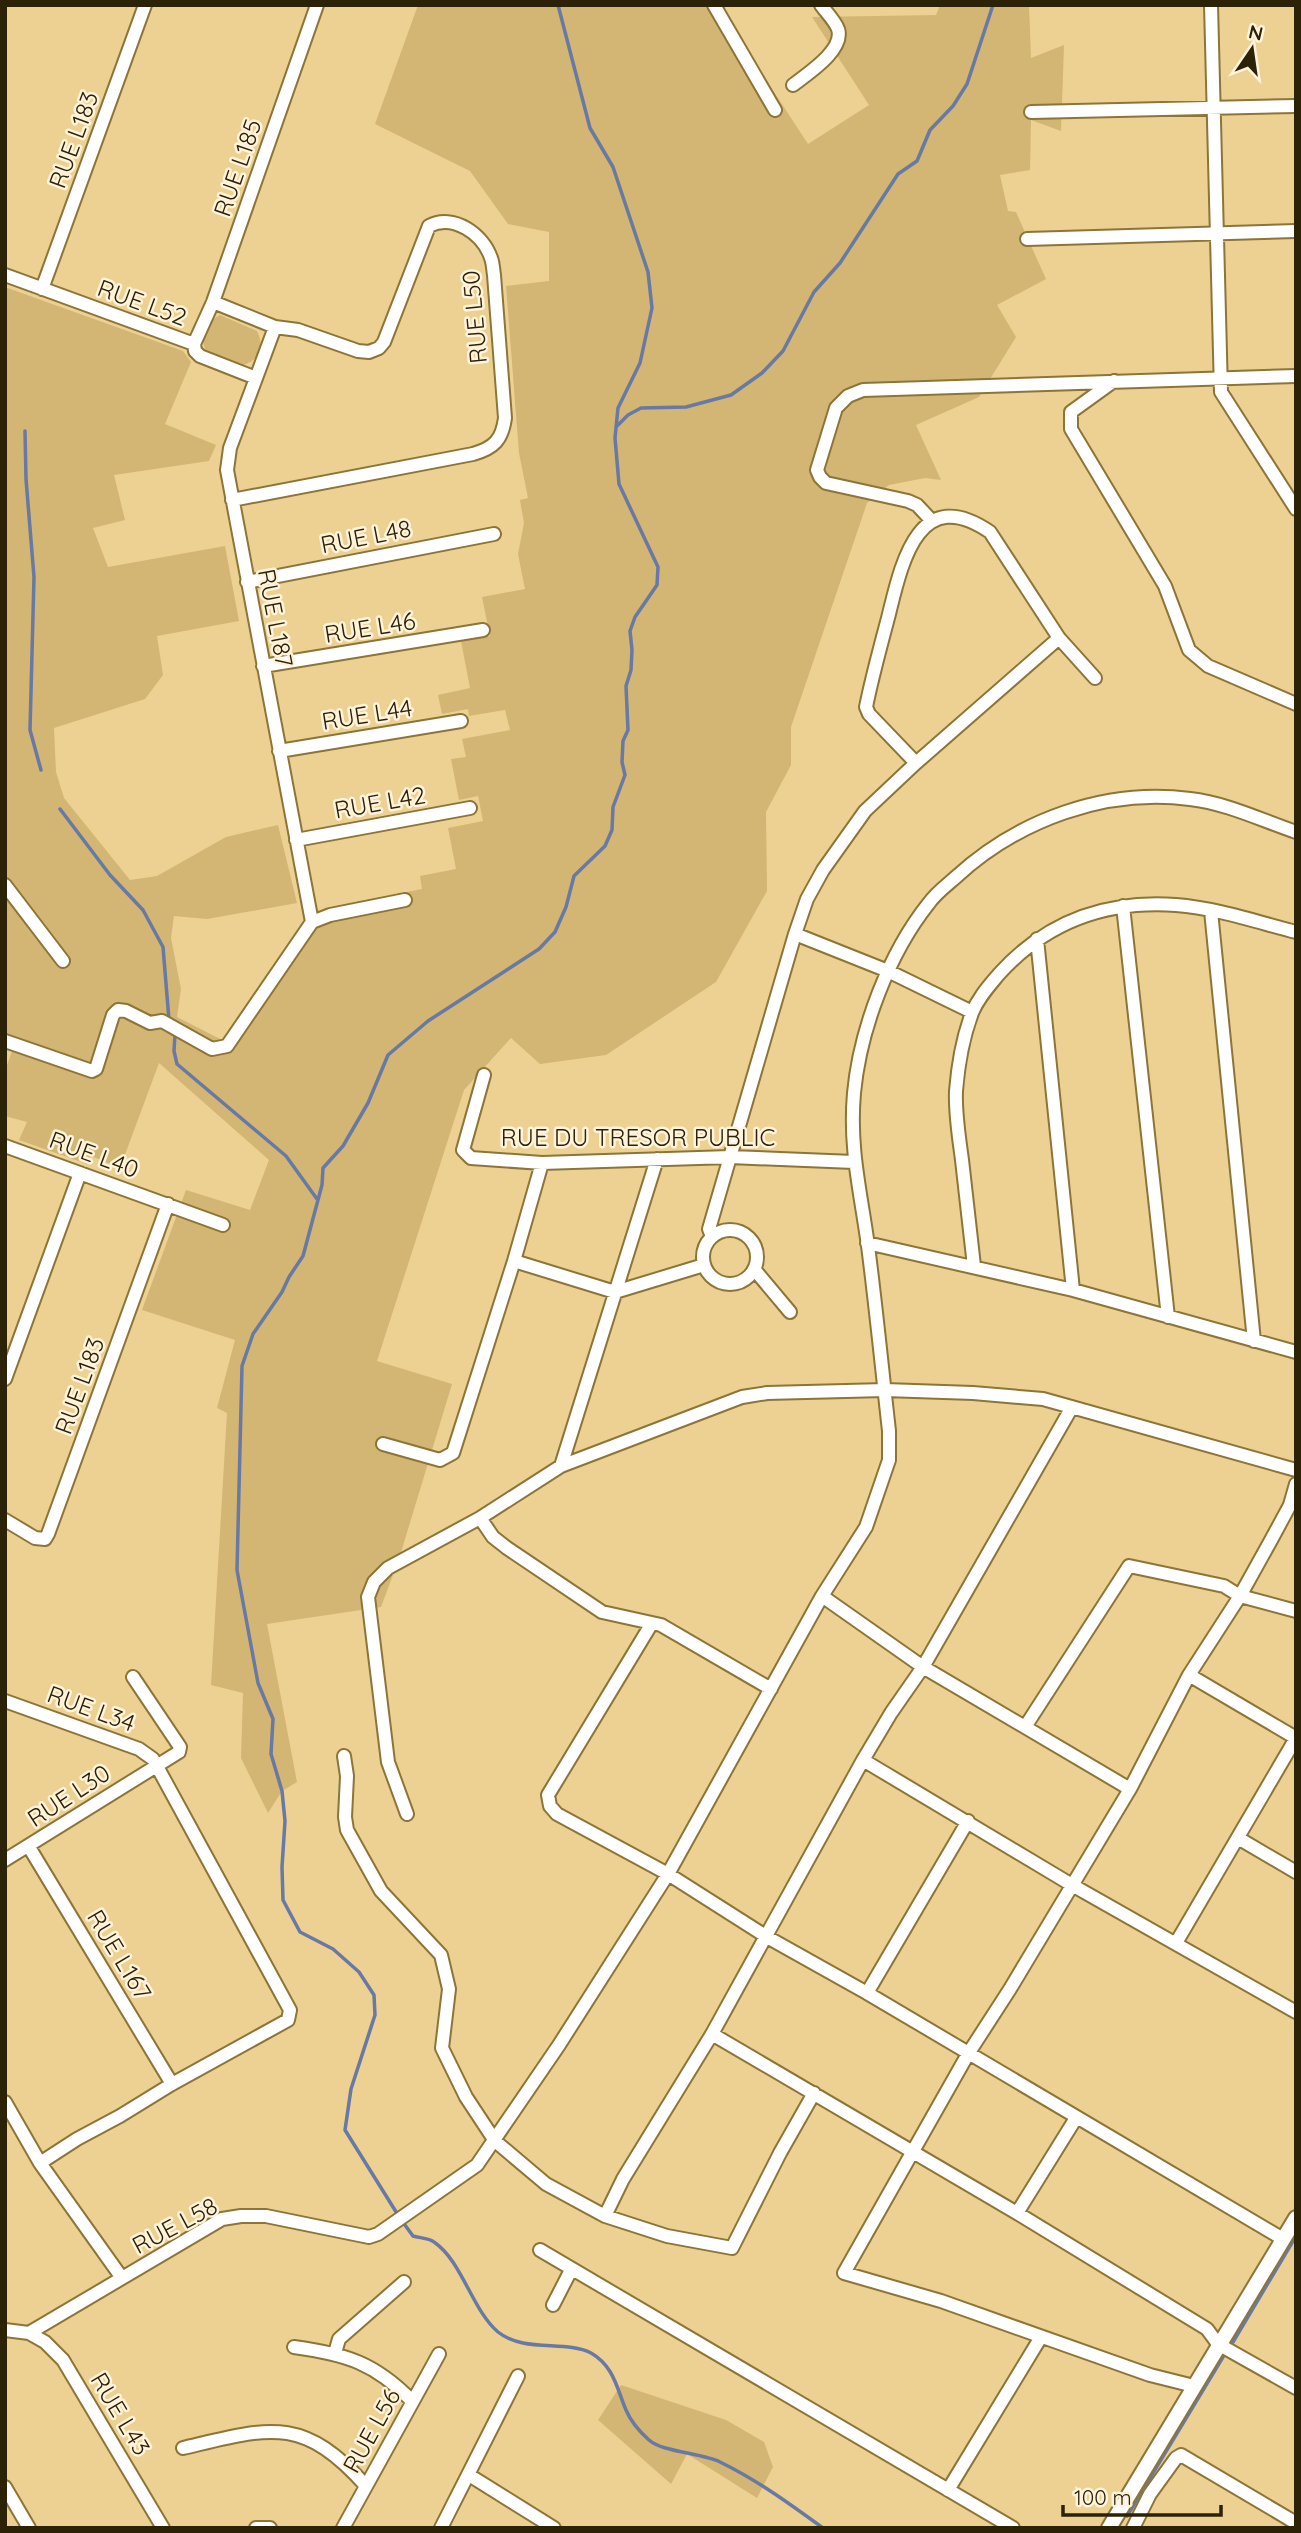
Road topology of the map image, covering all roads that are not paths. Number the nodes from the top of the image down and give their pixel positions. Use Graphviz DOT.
graph roads {
  1 [pos="145,5"];
  2 [pos="317,5"];
  3 [pos="714,5"];
  4 [pos="821,5"];
  5 [pos="1211,5"];
  6 [pos="793,85"];
  7 [pos="1296,106"];
  8 [pos="1214,108"];
  9 [pos="775,110"];
  10 [pos="1031,111"];
  11 [pos="1296,231"];
  12 [pos="1217,232"];
  13 [pos="1027,239"];
  14 [pos="5,275"];
  15 [pos="42,289"];
  16 [pos="213,302"];
  17 [pos="275,327"];
  18 [pos="194,344"];
  19 [pos="1296,376"];
  20 [pos="256,378"];
  21 [pos="1220,378"];
  22 [pos="1114,381"];
  23 [pos="232,500"];
  24 [pos="1296,509"];
  25 [pos="932,521"];
  26 [pos="494,534"];
  27 [pos="247,582"];
  28 [pos="483,630"];
  29 [pos="1059,638"];
  30 [pos="263,666"];
  31 [pos="1095,678"];
  32 [pos="1296,704"];
  33 [pos="461,721"];
  34 [pos="279,751"];
  35 [pos="916,763"];
  36 [pos="470,808"];
  37 [pos="1296,832"];
  38 [pos="296,840"];
  39 [pos="5,885"];
  40 [pos="405,900"];
  41 [pos="1123,906"];
  42 [pos="1211,911"];
  43 [pos="312,922"];
  44 [pos="1296,932"];
  45 [pos="795,934"];
  46 [pos="1037,939"];
  47 [pos="63,961"];
  48 [pos="888,971"];
  49 [pos="972,1012"];
  50 [pos="5,1041"];
  51 [pos="484,1075"];
  52 [pos="5,1146"];
  53 [pos="730,1157"];
  54 [pos="657,1159"];
  55 [pos="854,1161"];
  56 [pos="542,1163"];
  57 [pos="80,1173"];
  58 [pos="168,1204"];
  59 [pos="223,1225"];
  60 [pos="712,1237"];
  61 [pos="867,1243"];
  62 [pos="514,1261"];
  63 [pos="704,1265"];
  64 [pos="974,1266"];
  65 [pos="754,1269"];
  66 [pos="1073,1290"];
  67 [pos="615,1292"];
  68 [pos="790,1312"];
  69 [pos="1168,1317"];
  70 [pos="1254,1340"];
  71 [pos="1296,1352"];
  72 [pos="5,1379"];
  73 [pos="885,1390"];
  74 [pos="1072,1407"];
  75 [pos="383,1444"];
  76 [pos="561,1466"];
  77 [pos="1296,1471"];
  78 [pos="1296,1484"];
  79 [pos="480,1518"];
  80 [pos="5,1520"];
  81 [pos="1240,1596"];
  82 [pos="822,1597"];
  83 [pos="1296,1611"];
  84 [pos="652,1623"];
  85 [pos="923,1667"];
  86 [pos="1189,1675"];
  87 [pos="134,1677"];
  88 [pos="771,1689"];
  89 [pos="5,1701"];
  90 [pos="1025,1727"];
  91 [pos="1296,1738"];
  92 [pos="344,1756"];
  93 [pos="863,1760"];
  94 [pos="155,1765"];
  95 [pos="1130,1789"];
  96 [pos="407,1814"];
  97 [pos="968,1821"];
  98 [pos="1238,1838"];
  99 [pos="29,1847"];
  100 [pos="5,1860"];
  101 [pos="1296,1872"];
  102 [pos="668,1874"];
  103 [pos="1072,1885"];
  104 [pos="767,1937"];
  105 [pos="1176,1943"];
  106 [pos="867,1993"];
  107 [pos="1296,2012"];
  108 [pos="712,2034"];
  109 [pos="968,2054"];
  110 [pos="172,2084"];
  111 [pos="814,2093"];
  112 [pos="5,2102"];
  113 [pos="1076,2118"];
  114 [pos="495,2141"];
  115 [pos="913,2154"];
  116 [pos="40,2163"];
  117 [pos="1017,2213"];
  118 [pos="605,2216"];
  119 [pos="1296,2218"];
  120 [pos="1283,2239"];
  121 [pos="540,2250"];
  122 [pos="571,2270"];
  123 [pos="122,2278"];
  124 [pos="404,2282"];
  125 [pos="553,2305"];
  126 [pos="5,2330"];
  127 [pos="29,2333"];
  128 [pos="1041,2337"];
  129 [pos="1219,2344"];
  130 [pos="295,2347"];
  131 [pos="335,2353"];
  132 [pos="439,2354"];
  133 [pos="519,2376"];
  134 [pos="1194,2386"];
  135 [pos="1296,2388"];
  136 [pos="412,2401"];
  137 [pos="183,2448"];
  138 [pos="469,2475"];
  139 [pos="366,2486"];
  140 [pos="5,2487"];
  141 [pos="948,2490"];
  142 [pos="10,2508"];
  143 [pos="1296,2523"];
  144 [pos="1112,2527"];
  145 [pos="29,2528"];
  146 [pos="163,2528"];
  147 [pos="256,2528"];
  148 [pos="270,2528"];
  149 [pos="343,2528"];
  150 [pos="441,2528"];
  151 [pos="554,2528"];
  152 [pos="1013,2528"];
  153 [pos="1133,2528"];
  1 -- 15 [label="street, RUE L183"];
  2 -- 16 [label="street, RUE L185"];
  3 -- 9 [label="street"];
  4 -- 6 [label="street"];
  5 -- 8 [label="street"];
  7 -- 8 [label="street"];
  8 -- 10 [label="street"];
  8 -- 12 [label="street"];
  11 -- 12 [label="street"];
  12 -- 13 [label="street"];
  12 -- 21 [label="street"];
  14 -- 15 [label="street, RUE L52"];
  15 -- 18 [label="street, RUE L52"];
  16 -- 17 [label="street, RUE L50"];
  16 -- 18 [label="street, RUE L185"];
  17 -- 20 [label="street, RUE L187"];
  17 -- 23 [label="street, RUE L50"];
  18 -- 20 [label="street, RUE L52"];
  19 -- 21 [label="street"];
  20 -- 23 [label="street, RUE L187"];
  21 -- 22 [label="street"];
  21 -- 24 [label="street"];
  22 -- 25 [label="street"];
  22 -- 32 [label="street"];
  23 -- 27 [label="street, RUE L187"];
  25 -- 29 [label="street"];
  25 -- 35 [label="street"];
  26 -- 27 [label="street, RUE L48"];
  27 -- 30 [label="street, RUE L187"];
  28 -- 30 [label="street, RUE L46"];
  29 -- 31 [label="street"];
  29 -- 35 [label="street"];
  30 -- 34 [label="street, RUE L187"];
  33 -- 34 [label="street, RUE L44"];
  34 -- 38 [label="street, RUE L187"];
  35 -- 45 [label="street"];
  36 -- 38 [label="street, RUE L42"];
  37 -- 48 [label="street"];
  38 -- 43 [label="street, RUE L187"];
  39 -- 47 [label="street"];
  40 -- 43 [label="street"];
  41 -- 42 [label="street"];
  41 -- 46 [label="street"];
  41 -- 69 [label="street"];
  42 -- 44 [label="street"];
  42 -- 70 [label="street"];
  43 -- 50 [label="street"];
  45 -- 48 [label="street"];
  45 -- 53 [label="street"];
  46 -- 49 [label="street"];
  46 -- 66 [label="street"];
  48 -- 49 [label="street"];
  48 -- 55 [label="street"];
  49 -- 64 [label="street"];
  51 -- 56 [label="street, RUE DU TRESOR PUBLIC"];
  52 -- 57 [label="street, RUE L40"];
  53 -- 54 [label="street, RUE DU TRESOR PUBLIC"];
  53 -- 55 [label="street, RUE DU TRESOR PUBLIC"];
  53 -- 60 [label="street"];
  54 -- 56 [label="street, RUE DU TRESOR PUBLIC"];
  54 -- 67 [label="street"];
  55 -- 61 [label="street"];
  56 -- 62 [label="street"];
  57 -- 58 [label="street, RUE L40"];
  57 -- 72 [label="street"];
  58 -- 59 [label="street, RUE L40"];
  58 -- 80 [label="street, RUE L183"];
  60 -- 63 [label="street"];
  60 -- 65 [label="street"];
  61 -- 64 [label="street"];
  61 -- 73 [label="street"];
  62 -- 67 [label="street"];
  62 -- 75 [label="street"];
  63 -- 65 [label="street"];
  63 -- 67 [label="street"];
  64 -- 66 [label="street"];
  65 -- 68 [label="street"];
  66 -- 69 [label="street"];
  67 -- 76 [label="street"];
  69 -- 70 [label="street"];
  70 -- 71 [label="street"];
  73 -- 74 [label="street"];
  73 -- 76 [label="street"];
  73 -- 82 [label="street"];
  74 -- 77 [label="street"];
  74 -- 85 [label="street"];
  76 -- 79 [label="street"];
  78 -- 81 [label="street"];
  79 -- 84 [label="street"];
  79 -- 96 [label="street"];
  81 -- 83 [label="street"];
  81 -- 86 [label="street"];
  81 -- 90 [label="street"];
  82 -- 85 [label="street"];
  82 -- 88 [label="street"];
  84 -- 88 [label="street"];
  84 -- 102 [label="street"];
  85 -- 90 [label="street"];
  85 -- 93 [label="street"];
  86 -- 91 [label="street"];
  86 -- 95 [label="street"];
  87 -- 94 [label="street, RUE L30"];
  88 -- 102 [label="street"];
  89 -- 94 [label="street, RUE L34"];
  90 -- 95 [label="street"];
  91 -- 98 [label="street"];
  92 -- 114 [label="street"];
  93 -- 97 [label="street"];
  93 -- 104 [label="street"];
  94 -- 99 [label="street, RUE L30"];
  94 -- 110 [label="street"];
  95 -- 103 [label="street"];
  97 -- 103 [label="street"];
  97 -- 106 [label="street"];
  98 -- 101 [label="street"];
  98 -- 105 [label="street"];
  99 -- 100 [label="street, RUE L30"];
  99 -- 110 [label="street, RUE L167"];
  102 -- 104 [label="street"];
  102 -- 114 [label="street"];
  103 -- 105 [label="street"];
  103 -- 109 [label="street"];
  104 -- 106 [label="street"];
  104 -- 108 [label="street"];
  105 -- 107 [label="street"];
  106 -- 109 [label="street"];
  108 -- 111 [label="street"];
  108 -- 118 [label="street"];
  109 -- 113 [label="street"];
  109 -- 115 [label="street"];
  110 -- 116 [label="street"];
  111 -- 115 [label="street"];
  111 -- 118 [label="street"];
  112 -- 116 [label="street"];
  113 -- 117 [label="street"];
  113 -- 120 [label="street"];
  114 -- 118 [label="street"];
  114 -- 123 [label="street, RUE L58"];
  115 -- 117 [label="street"];
  115 -- 128 [label="street"];
  116 -- 123 [label="street"];
  117 -- 129 [label="street"];
  119 -- 120 [label="street"];
  120 -- 129 [label="street"];
  121 -- 122 [label="street"];
  122 -- 125 [label="street"];
  122 -- 141 [label="street"];
  123 -- 127 [label="street, RUE L58"];
  124 -- 131 [label="street"];
  126 -- 127 [label="street"];
  127 -- 146 [label="street, RUE L43"];
  128 -- 134 [label="street"];
  128 -- 141 [label="street"];
  129 -- 134 [label="street"];
  129 -- 135 [label="street"];
  130 -- 131 [label="street"];
  131 -- 136 [label="street"];
  132 -- 136 [label="street, RUE L56"];
  133 -- 138 [label="street"];
  134 -- 144 [label="street"];
  136 -- 139 [label="street, RUE L56"];
  137 -- 139 [label="street"];
  138 -- 150 [label="street"];
  138 -- 151 [label="street"];
  139 -- 149 [label="street, RUE L56"];
  140 -- 142 [label="street"];
  141 -- 152 [label="street"];
  142 -- 145 [label="street"];
  143 -- 153 [label="street"];
  147 -- 148 [label="street"];
}
